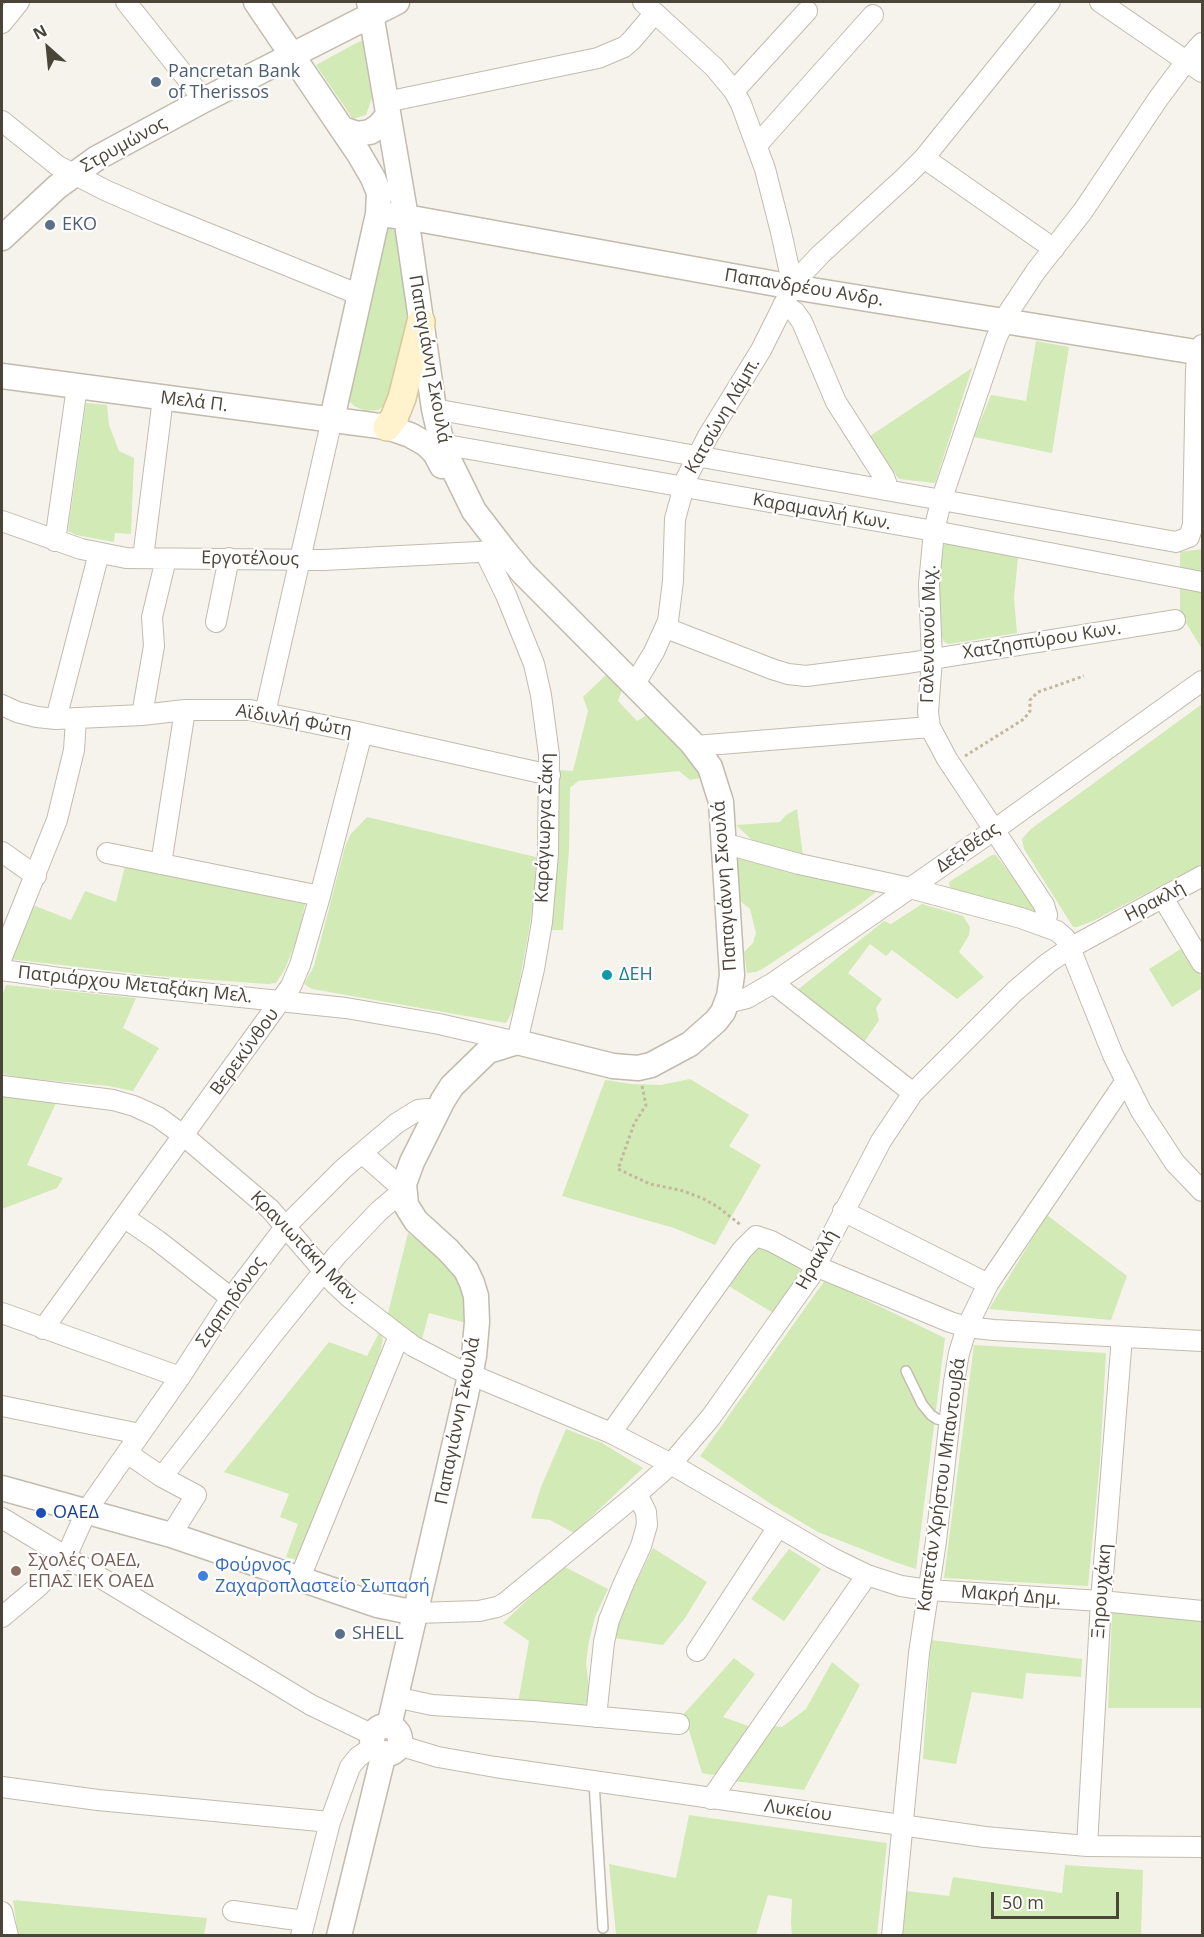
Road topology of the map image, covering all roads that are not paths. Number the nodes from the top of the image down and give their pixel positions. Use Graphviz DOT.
graph roads {
  1 [pos="126,2"];
  2 [pos="256,2"];
  3 [pos="397,2"];
  4 [pos="1050,2"];
  5 [pos="1100,2"];
  6 [pos="649,7"];
  7 [pos="370,8"];
  8 [pos="807,11"];
  9 [pos="873,15"];
  10 [pos="1203,43"];
  11 [pos="293,55"];
  12 [pos="1195,66"];
  13 [pos="734,91"];
  14 [pos="204,100"];
  15 [pos="387,108"];
  16 [pos="2,121"];
  17 [pos="343,129"];
  18 [pos="757,145"];
  19 [pos="924,158"];
  20 [pos="73,174"];
  21 [pos="378,214"];
  22 [pos="406,217"];
  23 [pos="2,238"];
  24 [pos="1054,249"];
  25 [pos="360,295"];
  26 [pos="788,296"];
  27 [pos="1004,320"];
  28 [pos="421,322"];
  29 [pos="1202,351"];
  30 [pos="2,376"];
  31 [pos="77,387"];
  32 [pos="163,398"];
  33 [pos="434,409"];
  34 [pos="332,419"];
  35 [pos="387,427"];
  36 [pos="441,444"];
  37 [pos="697,457"];
  38 [pos="683,488"];
  39 [pos="885,490"];
  40 [pos="468,501"];
  41 [pos="941,501"];
  42 [pos="2,520"];
  43 [pos="934,531"];
  44 [pos="55,541"];
  45 [pos="494,551"];
  46 [pos="99,554"];
  47 [pos="143,558"];
  48 [pos="229,558"];
  49 [pos="166,559"];
  50 [pos="300,560"];
  51 [pos="1203,582"];
  52 [pos="1175,620"];
  53 [pos="216,622"];
  54 [pos="666,628"];
  55 [pos="933,659"];
  56 [pos="1203,681"];
  57 [pos="634,685"];
  58 [pos="2,705"];
  59 [pos="185,710"];
  60 [pos="265,713"];
  61 [pos="142,715"];
  62 [pos="56,719"];
  63 [pos="76,719"];
  64 [pos="930,727"];
  65 [pos="362,733"];
  66 [pos="695,746"];
  67 [pos="550,775"];
  68 [pos="994,830"];
  69 [pos="723,843"];
  70 [pos="2,852"];
  71 [pos="107,853"];
  72 [pos="161,864"];
  73 [pos="36,876"];
  74 [pos="1203,876"];
  75 [pos="910,888"];
  76 [pos="320,896"];
  77 [pos="1163,898"];
  78 [pos="1045,925"];
  79 [pos="1071,948"];
  80 [pos="2,957"];
  81 [pos="1203,963"];
  82 [pos="2,970"];
  83 [pos="773,983"];
  84 [pos="281,1001"];
  85 [pos="727,1003"];
  86 [pos="517,1042"];
  87 [pos="1125,1082"];
  88 [pos="2,1086"];
  89 [pos="913,1093"];
  90 [pos="437,1111"];
  91 [pos="184,1136"];
  92 [pos="362,1153"];
  93 [pos="404,1190"];
  94 [pos="1203,1191"];
  95 [pos="843,1210"];
  96 [pos="124,1218"];
  97 [pos="286,1226"];
  98 [pos="816,1266"];
  99 [pos="323,1272"];
  100 [pos="988,1284"];
  101 [pos="231,1298"];
  102 [pos="2,1313"];
  103 [pos="967,1327"];
  104 [pos="43,1329"];
  105 [pos="399,1336"];
  106 [pos="1122,1336"];
  107 [pos="1203,1341"];
  108 [pos="906,1371"];
  109 [pos="470,1375"];
  110 [pos="180,1377"];
  111 [pos="2,1406"];
  112 [pos="950,1422"];
  113 [pos="611,1433"];
  114 [pos="140,1434"];
  115 [pos="127,1453"];
  116 [pos="671,1464"];
  117 [pos="162,1477"];
  118 [pos="2,1488"];
  119 [pos="637,1494"];
  120 [pos="87,1510"];
  121 [pos="2,1518"];
  122 [pos="778,1527"];
  123 [pos="171,1535"];
  124 [pos="66,1557"];
  125 [pos="867,1575"];
  126 [pos="299,1580"];
  127 [pos="928,1590"];
  128 [pos="1101,1601"];
  129 [pos="1203,1611"];
  130 [pos="416,1613"];
  131 [pos="2,1617"];
  132 [pos="698,1651"];
  133 [pos="395,1697"];
  134 [pos="596,1717"];
  135 [pos="679,1724"];
  136 [pos="384,1741"];
  137 [pos="594,1782"];
  138 [pos="2,1787"];
  139 [pos="711,1799"];
  140 [pos="330,1822"];
  141 [pos="903,1826"];
  142 [pos="1087,1846"];
  143 [pos="1203,1847"];
  144 [pos="232,1911"];
  145 [pos="2,1912"];
  146 [pos="303,1928"];
  147 [pos="603,1928"];
  148 [pos="8,1935"];
  149 [pos="339,1935"];
  150 [pos="892,1935"];
  1 -- 14 [label="street"];
  2 -- 11 [label="street"];
  3 -- 7 [label="street, Στρυμώνος"];
  4 -- 19 [label="street, Κατσώνη Λάμπ."];
  5 -- 12 [label="street"];
  6 -- 13 [label="street"];
  6 -- 15 [label="street"];
  7 -- 11 [label="street, Στρυμώνος"];
  7 -- 15 [label="street, Παπαγιάννη Σκουλά"];
  8 -- 13 [label="street"];
  9 -- 18 [label="street"];
  10 -- 12 [label="street, Γαλενιανού Μιχ."];
  11 -- 14 [label="street, Στρυμώνος"];
  11 -- 17 [label="street"];
  12 -- 24 [label="street, Γαλενιανού Μιχ."];
  13 -- 18 [label="street"];
  14 -- 20 [label="street, Στρυμώνος"];
  15 -- 17 [label="street"];
  15 -- 22 [label="street, Παπαγιάννη Σκουλά"];
  16 -- 20 [label="street"];
  17 -- 21 [label="street"];
  18 -- 26 [label="street"];
  19 -- 24 [label="street"];
  19 -- 26 [label="street, Κατσώνη Λάμπ."];
  20 -- 23 [label="street, Στρυμώνος"];
  20 -- 25 [label="street"];
  21 -- 22 [label="street, Παπανδρέου Ανδρ."];
  21 -- 25 [label="street"];
  22 -- 26 [label="street, Παπανδρέου Ανδρ."];
  22 -- 28 [label="street, Παπαγιάννη Σκουλά"];
  24 -- 27 [label="street, Γαλενιανού Μιχ."];
  25 -- 34 [label="street"];
  26 -- 27 [label="street, Παπανδρέου Ανδρ."];
  26 -- 37 [label="street, Κατσώνη Λάμπ."];
  26 -- 39 [label="street, Καραμανλή Κων."];
  27 -- 29 [label="street, Παπανδρέου Ανδρ."];
  27 -- 41 [label="street, Γαλενιανού Μιχ."];
  28 -- 33 [label="street, Παπαγιάννη Σκουλά"];
  28 -- 35 [label="main road"];
  29 -- 41 [label="street, Καραμανλή Κων."];
  30 -- 31 [label="street, Μελά Π."];
  31 -- 32 [label="street, Μελά Π."];
  31 -- 44 [label="street"];
  32 -- 34 [label="street, Μελά Π."];
  32 -- 47 [label="street"];
  33 -- 36 [label="street, Παπαγιάννη Σκουλά"];
  33 -- 37 [label="street, Καραμανλή Κων."];
  34 -- 35 [label="street, Μελά Π."];
  34 -- 50 [label="street"];
  35 -- 40 [label="street, Μελά Π."];
  36 -- 38 [label="street, Καραμανλή Κων."];
  36 -- 40 [label="street, Παπαγιάννη Σκουλά"];
  37 -- 38 [label="street, Κατσώνη Λάμπ."];
  37 -- 39 [label="street, Καραμανλή Κων."];
  38 -- 43 [label="street, Καραμανλή Κων."];
  38 -- 54 [label="street, Κατσώνη Λάμπ."];
  39 -- 41 [label="street, Καραμανλή Κων."];
  40 -- 45 [label="street, Παπαγιάννη Σκουλά"];
  41 -- 43 [label="street, Γαλενιανού Μιχ."];
  42 -- 44 [label="street, Εργοτέλους"];
  43 -- 51 [label="street, Καραμανλή Κων."];
  43 -- 55 [label="street, Γαλενιανού Μιχ."];
  44 -- 46 [label="street, Εργοτέλους"];
  45 -- 50 [label="street, Εργοτέλους"];
  45 -- 57 [label="street, Παπαγιάννη Σκουλά"];
  45 -- 67 [label="street, Καράγιωργα Σάκη"];
  46 -- 47 [label="street, Εργοτέλους"];
  46 -- 62 [label="street"];
  47 -- 49 [label="street, Εργοτέλους"];
  48 -- 49 [label="street, Εργοτέλους"];
  48 -- 50 [label="street, Εργοτέλους"];
  48 -- 53 [label="street"];
  49 -- 61 [label="street"];
  50 -- 60 [label="street"];
  52 -- 55 [label="street, Χατζησπύρου Κων."];
  54 -- 55 [label="street, Χατζησπύρου Κων."];
  54 -- 57 [label="street, Κατσώνη Λάμπ."];
  55 -- 64 [label="street, Γαλενιανού Μιχ."];
  56 -- 68 [label="street, Δεξιθέας"];
  57 -- 66 [label="street, Παπαγιάννη Σκουλά"];
  58 -- 62 [label="street, Αϊδινλή Φώτη"];
  59 -- 60 [label="street, Αϊδινλή Φώτη"];
  59 -- 61 [label="street, Αϊδινλή Φώτη"];
  59 -- 72 [label="street"];
  60 -- 65 [label="street, Αϊδινλή Φώτη"];
  61 -- 63 [label="street, Αϊδινλή Φώτη"];
  62 -- 63 [label="street, Αϊδινλή Φώτη"];
  63 -- 73 [label="street"];
  64 -- 66 [label="street"];
  64 -- 68 [label="street, Γαλενιανού Μιχ."];
  65 -- 67 [label="street, Αϊδινλή Φώτη"];
  65 -- 76 [label="street, Βερεκύνθου"];
  66 -- 69 [label="street, Παπαγιάννη Σκουλά"];
  67 -- 86 [label="street, Καράγιωργα Σάκη"];
  68 -- 75 [label="street, Δεξιθέας"];
  68 -- 78 [label="street, Γαλενιανού Μιχ."];
  69 -- 75 [label="street"];
  69 -- 85 [label="street, Παπαγιάννη Σκουλά"];
  70 -- 73 [label="street"];
  71 -- 72 [label="street"];
  72 -- 76 [label="street"];
  73 -- 80 [label="street"];
  74 -- 77 [label="street, Ηρακλή"];
  75 -- 78 [label="street"];
  75 -- 83 [label="street, Δεξιθέας"];
  76 -- 84 [label="street, Βερεκύνθου"];
  77 -- 79 [label="street, Ηρακλή"];
  77 -- 81 [label="street"];
  78 -- 79 [label="street"];
  79 -- 87 [label="street"];
  79 -- 89 [label="street, Ηρακλή"];
  82 -- 84 [label="street, Πατριάρχου Μεταξάκη Μελ."];
  83 -- 85 [label="street, Δεξιθέας"];
  83 -- 89 [label="street"];
  84 -- 86 [label="street, Πατριάρχου Μεταξάκη Μελ."];
  84 -- 91 [label="street, Βερεκύνθου"];
  85 -- 86 [label="street, Παπαγιάννη Σκουλά"];
  86 -- 90 [label="street"];
  87 -- 94 [label="street"];
  87 -- 100 [label="street, Καπετάν Χρήστου Μπαντουβά"];
  88 -- 91 [label="street, Κρανιωτάκη Μαν."];
  89 -- 95 [label="street, Ηρακλή"];
  90 -- 92 [label="street, Σαρπηδόνος"];
  90 -- 93 [label="street"];
  91 -- 96 [label="street, Βερεκύνθου"];
  91 -- 97 [label="street, Κρανιωτάκη Μαν."];
  92 -- 93 [label="street"];
  92 -- 97 [label="street, Σαρπηδόνος"];
  93 -- 99 [label="street"];
  93 -- 109 [label="street, Παπαγιάννη Σκουλά"];
  95 -- 98 [label="street, Ηρακλή"];
  95 -- 100 [label="street"];
  96 -- 101 [label="street"];
  96 -- 104 [label="street, Βερεκύνθου"];
  97 -- 99 [label="street, Κρανιωτάκη Μαν."];
  97 -- 101 [label="street, Σαρπηδόνος"];
  98 -- 103 [label="street"];
  98 -- 113 [label="street"];
  98 -- 116 [label="street, Ηρακλή"];
  99 -- 105 [label="street, Κρανιωτάκη Μαν."];
  99 -- 117 [label="street"];
  100 -- 103 [label="street, Καπετάν Χρήστου Μπαντουβά"];
  101 -- 110 [label="street, Σαρπηδόνος"];
  102 -- 104 [label="street"];
  103 -- 106 [label="street"];
  103 -- 112 [label="street, Καπετάν Χρήστου Μπαντουβά"];
  104 -- 110 [label="street"];
  105 -- 109 [label="street, Κρανιωτάκη Μαν."];
  105 -- 126 [label="street"];
  106 -- 107 [label="street"];
  106 -- 128 [label="street, Ξηρουχάκη"];
  108 -- 112 [label="lane"];
  109 -- 113 [label="street, Κρανιωτάκη Μαν."];
  109 -- 130 [label="street, Παπαγιάννη Σκουλά"];
  110 -- 114 [label="street, Σαρπηδόνος"];
  111 -- 114 [label="street"];
  112 -- 127 [label="street, Καπετάν Χρήστου Μπαντουβά"];
  113 -- 116 [label="street, Κρανιωτάκη Μαν."];
  114 -- 115 [label="street, Σαρπηδόνος"];
  115 -- 117 [label="street"];
  115 -- 120 [label="street, Σαρπηδόνος"];
  116 -- 119 [label="street, Ηρακλή"];
  116 -- 122 [label="street, Μακρή Δημ."];
  117 -- 123 [label="street"];
  118 -- 120 [label="street"];
  119 -- 130 [label="street, Ηρακλή"];
  119 -- 134 [label="street"];
  120 -- 123 [label="street"];
  120 -- 124 [label="street, Σαρπηδόνος"];
  121 -- 124 [label="street, Λυκείου"];
  122 -- 125 [label="street, Μακρή Δημ."];
  122 -- 132 [label="street"];
  123 -- 126 [label="street"];
  124 -- 131 [label="street, Σαρπηδόνος"];
  124 -- 136 [label="street, Λυκείου"];
  125 -- 127 [label="street, Μακρή Δημ."];
  125 -- 139 [label="street"];
  126 -- 130 [label="street"];
  127 -- 128 [label="street, Μακρή Δημ."];
  127 -- 141 [label="street, Καπετάν Χρήστου Μπαντουβά"];
  128 -- 129 [label="street, Μακρή Δημ."];
  128 -- 142 [label="street, Ξηρουχάκη"];
  130 -- 133 [label="street, Παπαγιάννη Σκουλά"];
  133 -- 134 [label="street"];
  133 -- 136 [label="street, Παπαγιάννη Σκουλά"];
  134 -- 135 [label="street"];
  136 -- 137 [label="street, Λυκείου"];
  136 -- 140 [label="street"];
  136 -- 149 [label="street, Παπαγιάννη Σκουλά"];
  137 -- 139 [label="street, Λυκείου"];
  137 -- 147 [label="lane"];
  138 -- 140 [label="street"];
  139 -- 141 [label="street, Λυκείου"];
  140 -- 146 [label="street"];
  141 -- 142 [label="street, Λυκείου"];
  141 -- 150 [label="street, Καπετάν Χρήστου Μπαντουβά"];
  142 -- 143 [label="street, Λυκείου"];
  144 -- 146 [label="street"];
  145 -- 148 [label="street"];
}
